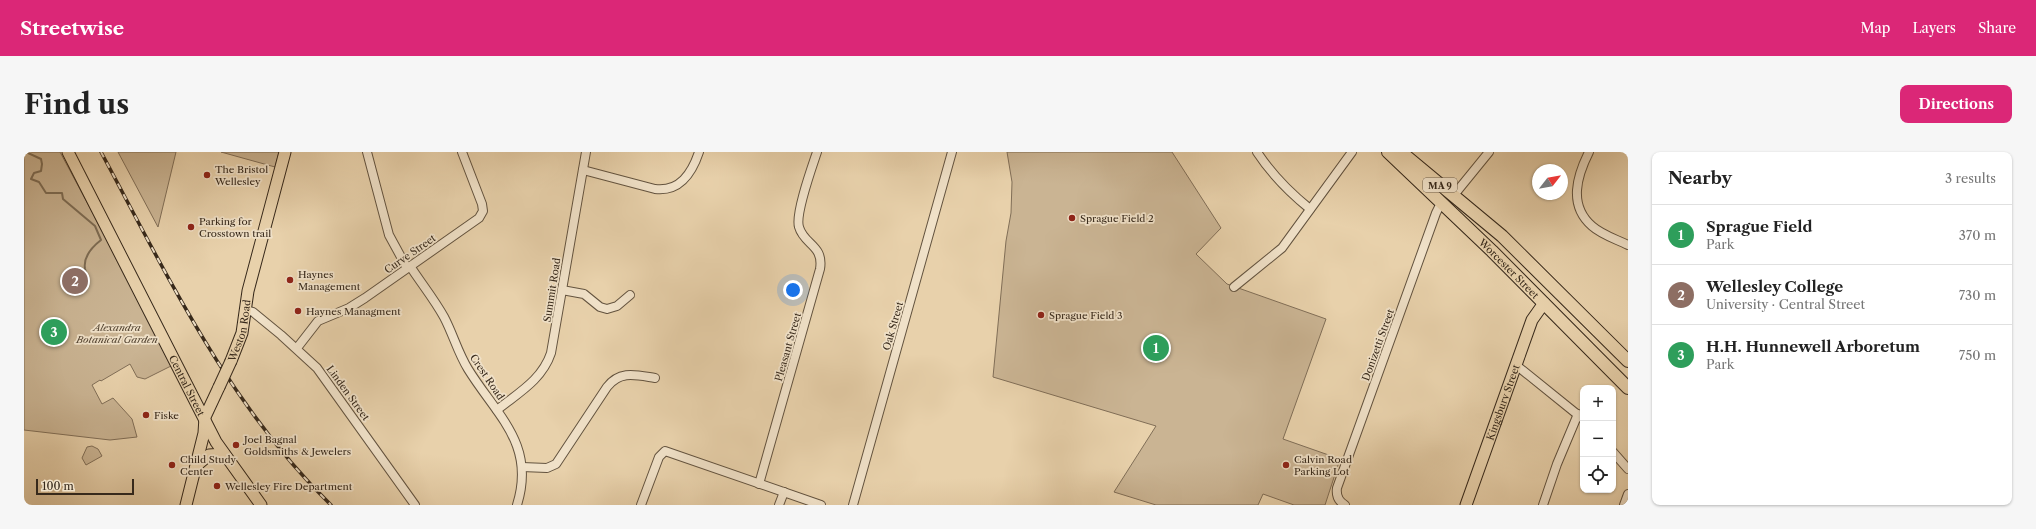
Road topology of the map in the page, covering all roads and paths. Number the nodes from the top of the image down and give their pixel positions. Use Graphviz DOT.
graph roads {
  1 [pos="68,152"];
  2 [pos="285,152"];
  3 [pos="367,152"];
  4 [pos="462,152"];
  5 [pos="586,152"];
  6 [pos="699,152"];
  7 [pos="817,152"];
  8 [pos="952,152"];
  9 [pos="1257,152"];
  10 [pos="1352,152"];
  11 [pos="1388,152"];
  12 [pos="1402,152"];
  13 [pos="1489,152"];
  14 [pos="1589,152"];
  15 [pos="583,170"];
  16 [pos="1454,195"];
  17 [pos="1441,203"];
  18 [pos="1310,209"];
  19 [pos="1480,217"];
  20 [pos="1468,228"];
  21 [pos="1628,245"];
  22 [pos="409,267"];
  23 [pos="1234,287"];
  24 [pos="562,290"];
  25 [pos="630,295"];
  26 [pos="1544,303"];
  27 [pos="246,310"];
  28 [pos="297,348"];
  29 [pos="1628,361"];
  30 [pos="1516,365"];
  31 [pos="655,378"];
  32 [pos="1628,388"];
  33 [pos="497,410"];
  34 [pos="205,417"];
  35 [pos="1580,417"];
  36 [pos="224,454"];
  37 [pos="1616,455"];
  38 [pos="197,465"];
  39 [pos="522,467"];
  40 [pos="1628,469"];
  41 [pos="759,484"];
  42 [pos="784,492"];
  43 [pos="1628,494"];
  44 [pos="186,505"];
  45 [pos="261,505"];
  46 [pos="415,505"];
  47 [pos="517,505"];
  48 [pos="641,505"];
  49 [pos="779,505"];
  50 [pos="821,505"];
  51 [pos="853,505"];
  52 [pos="1345,505"];
  53 [pos="1466,505"];
  54 [pos="1543,505"];
  55 [pos="1624,505"];
  1 -- 34 [label="main road, Central Street"];
  2 -- 27 [label="main road, Weston Road"];
  3 -- 22 [label="street, Crest Road"];
  4 -- 22 [label="street, Curve Street"];
  5 -- 15 [label="street, Summit Road"];
  6 -- 15 [label="street"];
  7 -- 41 [label="street, Pleasant Street"];
  8 -- 51 [label="street, Oak Street"];
  9 -- 18 [label="street"];
  10 -- 18 [label="street"];
  11 -- 17 [label="highway, Worcester Street / MA 9"];
  12 -- 16 [label="highway, Worcester Street / MA 9"];
  13 -- 16 [label="street"];
  14 -- 21 [label="street"];
  15 -- 24 [label="street, Summit Road"];
  16 -- 19 [label="highway, Worcester Street / MA 9"];
  17 -- 20 [label="highway, Worcester Street / MA 9"];
  17 -- 52 [label="street, Donizetti Street"];
  18 -- 23 [label="street"];
  19 -- 20 [label="highway"];
  19 -- 29 [label="highway, Worcester Street / MA 9"];
  20 -- 26 [label="highway, Worcester Street / MA 9"];
  22 -- 28 [label="street, Curve Street"];
  22 -- 33 [label="street, Crest Road"];
  24 -- 25 [label="street"];
  24 -- 33 [label="street, Summit Road"];
  26 -- 30 [label="main road, Kingsbury Street"];
  26 -- 32 [label="highway, Worcester Street / MA 9"];
  27 -- 28 [label="street, Linden Street"];
  27 -- 34 [label="main road, Weston Road, bridge"];
  28 -- 46 [label="street, Linden Street"];
  30 -- 35 [label="street"];
  30 -- 53 [label="main road, Kingsbury Street"];
  31 -- 39 [label="street"];
  33 -- 39 [label="street, Crest Road"];
  34 -- 36 [label="main road, Central Street"];
  34 -- 38 [label="main road, Weston Road"];
  35 -- 54 [label="street"];
  36 -- 38 [label="main road"];
  36 -- 45 [label="main road, Central Street"];
  37 -- 40 [label="street"];
  38 -- 44 [label="main road, Weston Road"];
  39 -- 47 [label="street, Crest Road"];
  41 -- 42 [label="street"];
  41 -- 48 [label="street"];
  42 -- 49 [label="street"];
  42 -- 50 [label="street"];
  43 -- 55 [label="street"];
}
